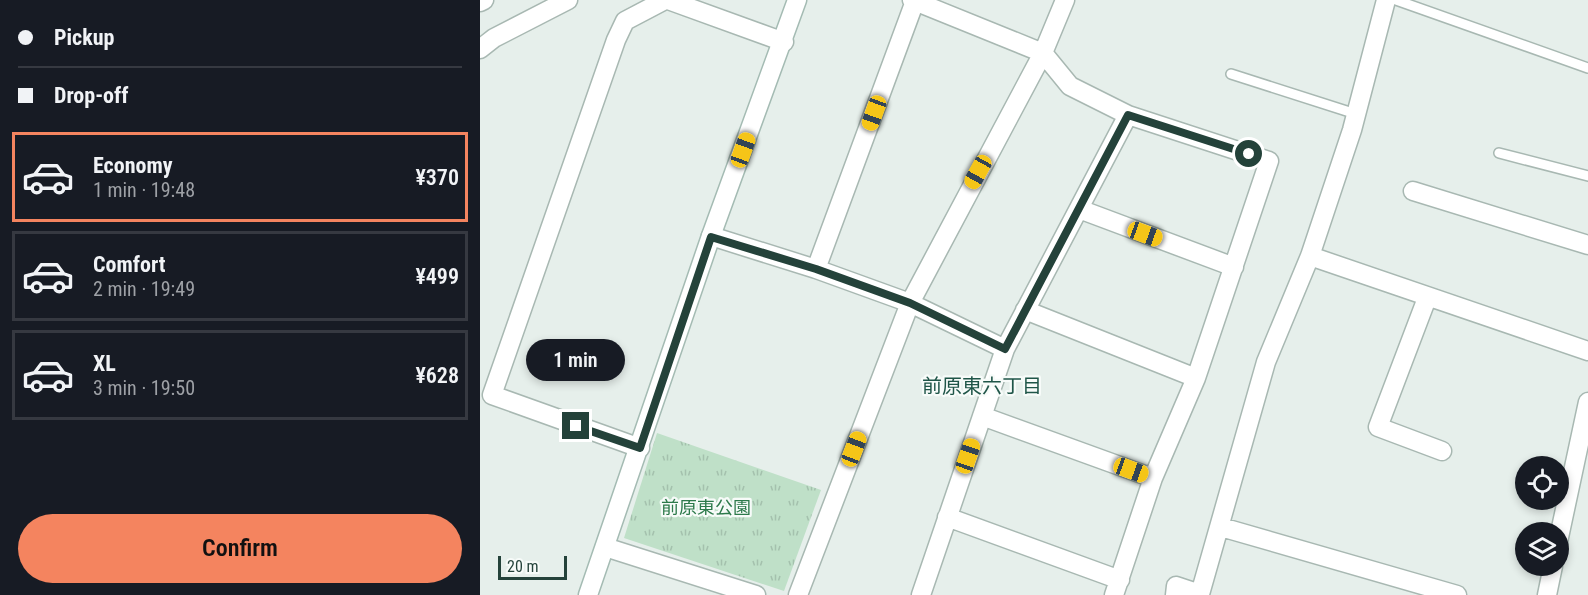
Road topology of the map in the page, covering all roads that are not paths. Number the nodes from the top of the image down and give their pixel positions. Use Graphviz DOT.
graph roads {
  1 [pos="484,0"];
  2 [pos="568,0"];
  3 [pos="666,0"];
  4 [pos="797,0"];
  5 [pos="914,0"];
  6 [pos="1065,0"];
  7 [pos="1386,1"];
  8 [pos="480,2"];
  9 [pos="784,42"];
  10 [pos="480,49"];
  11 [pos="1043,53"];
  12 [pos="1588,68"];
  13 [pos="1231,74"];
  14 [pos="1356,114"];
  15 [pos="1128,115"];
  16 [pos="1499,153"];
  17 [pos="1588,176"];
  18 [pos="1413,191"];
  19 [pos="1079,209"];
  20 [pos="711,237"];
  21 [pos="1588,245"];
  22 [pos="1310,256"];
  23 [pos="1233,267"];
  24 [pos="816,269"];
  25 [pos="1427,298"];
  26 [pos="910,303"];
  27 [pos="1025,310"];
  28 [pos="1005,349"];
  29 [pos="1588,351"];
  30 [pos="1196,378"];
  31 [pos="1588,402"];
  32 [pos="982,416"];
  33 [pos="640,448"];
  34 [pos="1442,451"];
  35 [pos="1152,478"];
  36 [pos="947,517"];
  37 [pos="1562,522"];
  38 [pos="1221,527"];
  39 [pos="605,547"];
  40 [pos="1551,576"];
  41 [pos="711,588"];
  42 [pos="1117,588"];
  43 [pos="588,595"];
  44 [pos="756,595"];
  45 [pos="798,595"];
  46 [pos="921,595"];
  47 [pos="1175,595"];
  48 [pos="1457,595"];
  49 [pos="1547,595"];
  1 -- 8 [label="street"];
  2 -- 10 [label="street"];
  3 -- 9 [label="street"];
  3 -- 33 [label="street"];
  4 -- 9 [label="street"];
  5 -- 11 [label="street"];
  5 -- 24 [label="street"];
  6 -- 11 [label="street"];
  7 -- 12 [label="lane"];
  7 -- 14 [label="street"];
  9 -- 20 [label="street"];
  11 -- 15 [label="street"];
  11 -- 26 [label="street"];
  13 -- 14 [label="lane"];
  14 -- 22 [label="street"];
  15 -- 19 [label="street"];
  15 -- 23 [label="street"];
  16 -- 17 [label="lane"];
  18 -- 21 [label="street"];
  19 -- 23 [label="street"];
  19 -- 27 [label="street"];
  20 -- 24 [label="street"];
  20 -- 33 [label="street"];
  22 -- 25 [label="street"];
  22 -- 38 [label="street"];
  23 -- 30 [label="street"];
  24 -- 26 [label="street"];
  25 -- 29 [label="street"];
  25 -- 34 [label="street"];
  26 -- 28 [label="street"];
  26 -- 45 [label="street"];
  27 -- 28 [label="street"];
  27 -- 30 [label="street"];
  28 -- 32 [label="street"];
  30 -- 35 [label="street"];
  31 -- 37 [label="street"];
  32 -- 35 [label="street"];
  32 -- 36 [label="street"];
  33 -- 39 [label="street"];
  35 -- 42 [label="street"];
  36 -- 42 [label="street"];
  36 -- 46 [label="street"];
  38 -- 47 [label="street"];
  38 -- 48 [label="street"];
  39 -- 41 [label="street"];
  39 -- 43 [label="street"];
  40 -- 49 [label="street"];
  41 -- 44 [label="street"];
}
